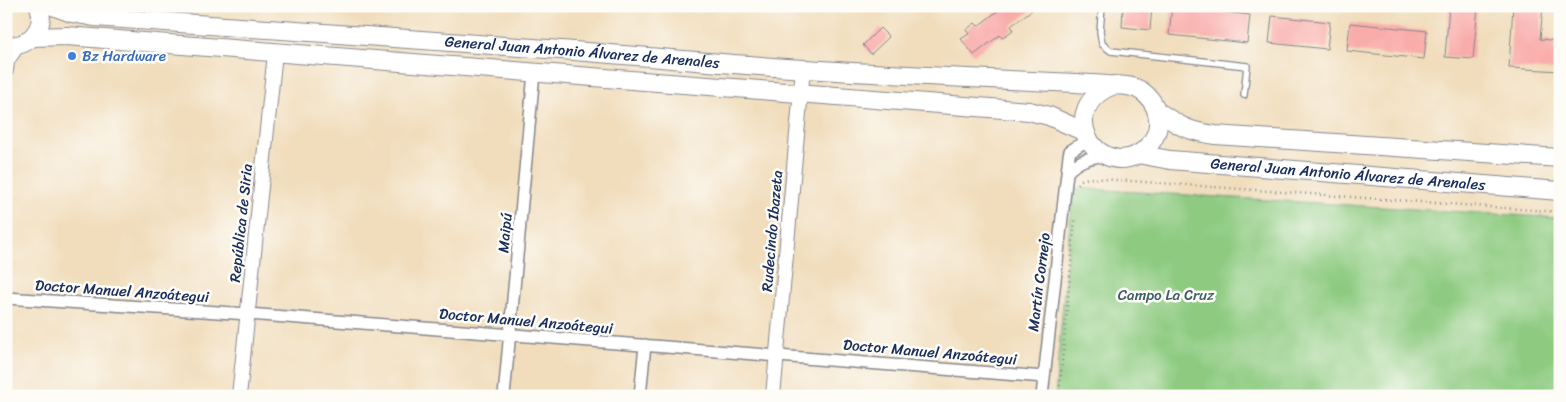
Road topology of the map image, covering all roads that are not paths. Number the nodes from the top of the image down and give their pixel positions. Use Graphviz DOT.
graph roads {
  1 [pos="40,6"];
  2 [pos="53,6"];
  3 [pos="1102,6"];
  4 [pos="14,51"];
  5 [pos="275,53"];
  6 [pos="803,69"];
  7 [pos="534,73"];
  8 [pos="1114,85"];
  9 [pos="801,94"];
  10 [pos="1244,95"];
  11 [pos="1157,111"];
  12 [pos="1087,136"];
  13 [pos="1138,154"];
  14 [pos="1106,155"];
  15 [pos="1560,158"];
  16 [pos="1067,172"];
  17 [pos="1560,191"];
  18 [pos="6,298"];
  19 [pos="248,314"];
  20 [pos="511,334"];
  21 [pos="645,345"];
  22 [pos="776,355"];
  23 [pos="1044,377"];
  24 [pos="239,396"];
  25 [pos="504,396"];
  26 [pos="640,396"];
  27 [pos="773,396"];
  28 [pos="1042,396"];
  1 -- 4 [label="main road, General Juan Antonio Álvarez de Arenales"];
  2 -- 6 [label="main road, General Juan Antonio Álvarez de Arenales"];
  3 -- 10 [label="lane"];
  4 -- 5 [label="main road, General Juan Antonio Álvarez de Arenales"];
  5 -- 7 [label="main road, General Juan Antonio Álvarez de Arenales"];
  5 -- 19 [label="street, República de Siria"];
  6 -- 8 [label="main road, General Juan Antonio Álvarez de Arenales"];
  6 -- 9 [label="street, Rudecindo Ibazeta"];
  7 -- 9 [label="main road, General Juan Antonio Álvarez de Arenales"];
  7 -- 20 [label="street, Maipú"];
  8 -- 11 [label="main road, General Juan Antonio Álvarez de Arenales"];
  8 -- 12 [label="main road"];
  9 -- 12 [label="main road, General Juan Antonio Álvarez de Arenales"];
  9 -- 22 [label="street, Rudecindo Ibazeta"];
  11 -- 13 [label="main road"];
  11 -- 15 [label="main road, General Juan Antonio Álvarez de Arenales"];
  12 -- 14 [label="main road, General Juan Antonio Álvarez de Arenales"];
  12 -- 16 [label="street, Martín Cornejo"];
  13 -- 14 [label="main road, General Juan Antonio Álvarez de Arenales"];
  13 -- 17 [label="main road, General Juan Antonio Álvarez de Arenales"];
  14 -- 16 [label="street"];
  16 -- 23 [label="street, Martín Cornejo"];
  18 -- 19 [label="street, Doctor Manuel Anzoátegui"];
  19 -- 20 [label="street, Doctor Manuel Anzoátegui"];
  19 -- 24 [label="street, República de Siria"];
  20 -- 21 [label="street, Doctor Manuel Anzoátegui"];
  20 -- 25 [label="street, Maipú"];
  21 -- 22 [label="street, Doctor Manuel Anzoátegui"];
  21 -- 26 [label="street"];
  22 -- 23 [label="street, Doctor Manuel Anzoátegui"];
  22 -- 27 [label="street, Rudecindo Ibazeta"];
  23 -- 28 [label="street, Martín Cornejo"];
}
